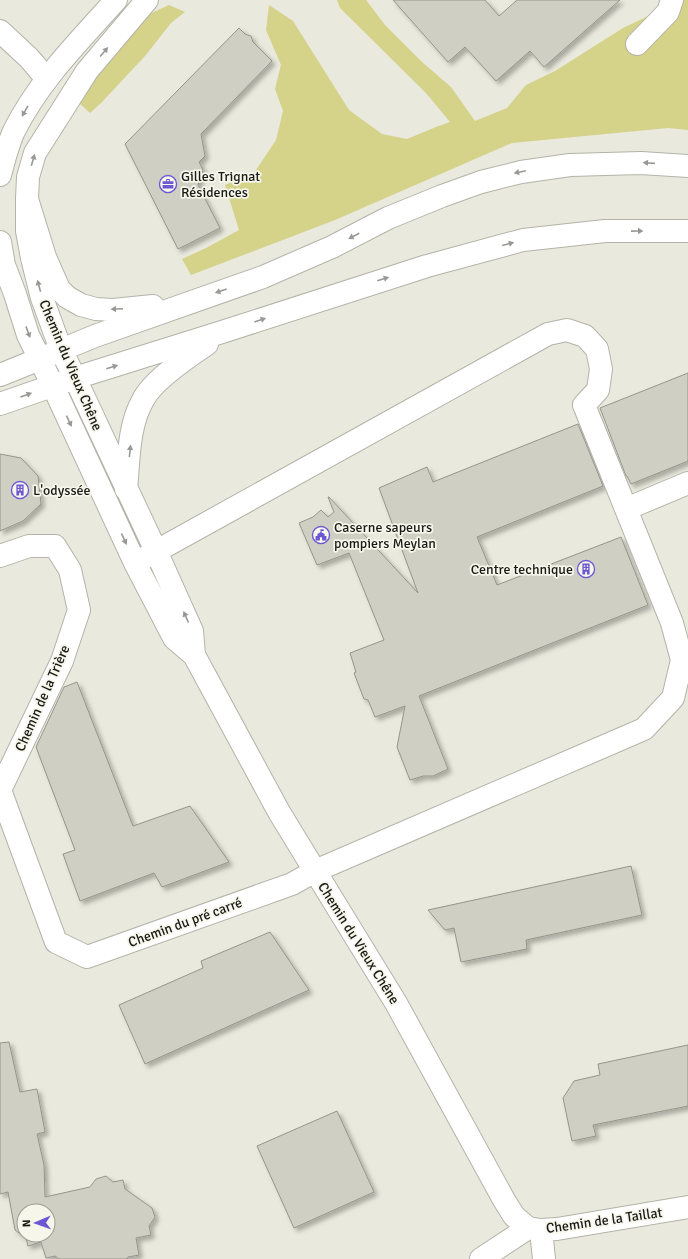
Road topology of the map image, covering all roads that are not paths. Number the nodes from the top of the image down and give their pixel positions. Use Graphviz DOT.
graph roads {
  1 [pos="116,0"];
  2 [pos="147,0"];
  3 [pos="672,0"];
  4 [pos="0,32"];
  5 [pos="637,44"];
  6 [pos="46,78"];
  7 [pos="688,166"];
  8 [pos="0,175"];
  9 [pos="27,199"];
  10 [pos="688,231"];
  11 [pos="0,242"];
  12 [pos="184,304"];
  13 [pos="222,332"];
  14 [pos="61,350"];
  15 [pos="40,360"];
  16 [pos="0,375"];
  17 [pos="75,378"];
  18 [pos="53,386"];
  19 [pos="0,404"];
  20 [pos="688,483"];
  21 [pos="126,489"];
  22 [pos="626,509"];
  23 [pos="156,551"];
  24 [pos="0,556"];
  25 [pos="135,562"];
  26 [pos="194,655"];
  27 [pos="685,659"];
  28 [pos="0,790"];
  29 [pos="314,872"];
  30 [pos="688,1207"];
  31 [pos="535,1229"];
  32 [pos="481,1259"];
  33 [pos="544,1259"];
  1 -- 6 [label="main road"];
  9 -- 2 [label="main road, Chemin du Vieux Chêne, one-way"];
  3 -- 5 [label="main road"];
  4 -- 6 [label="main road"];
  6 -- 8 [label="main road, one-way"];
  7 -- 12 [label="main road, one-way"];
  12 -- 9 [label="main road, one-way"];
  14 -- 9 [label="main road, Chemin du Vieux Chêne, one-way"];
  13 -- 10 [label="main road, one-way"];
  11 -- 15 [label="main road, Chemin du Vieux Chêne, one-way"];
  12 -- 14 [label="main road"];
  17 -- 13 [label="main road, one-way"];
  21 -- 13 [label="main road, one-way"];
  14 -- 15 [label="main road"];
  14 -- 17 [label="main road, Chemin du Vieux Chêne"];
  15 -- 16 [label="main road"];
  15 -- 18 [label="main road, Chemin du Vieux Chêne"];
  17 -- 18 [label="main road"];
  17 -- 21 [label="main road, Chemin du Vieux Chêne"];
  19 -- 18 [label="main road, one-way"];
  18 -- 25 [label="main road, Chemin du Vieux Chêne, one-way"];
  20 -- 22 [label="main road"];
  21 -- 23 [label="main road, Chemin du Vieux Chêne"];
  22 -- 23 [label="main road"];
  22 -- 27 [label="main road"];
  23 -- 25 [label="main road"];
  26 -- 23 [label="main road, Chemin du Vieux Chêne, one-way"];
  24 -- 28 [label="main road, Chemin de la Trière"];
  25 -- 26 [label="main road, Chemin du Vieux Chêne"];
  26 -- 29 [label="main road, Chemin du Vieux Chêne"];
  27 -- 29 [label="main road, Chemin du pré carré"];
  28 -- 29 [label="main road, Chemin du pré carré"];
  29 -- 31 [label="main road, Chemin du Vieux Chêne"];
  30 -- 31 [label="main road, Chemin de la Taillat"];
  31 -- 32 [label="main road, Chemin de la Taillat"];
  31 -- 33 [label="main road"];
}
